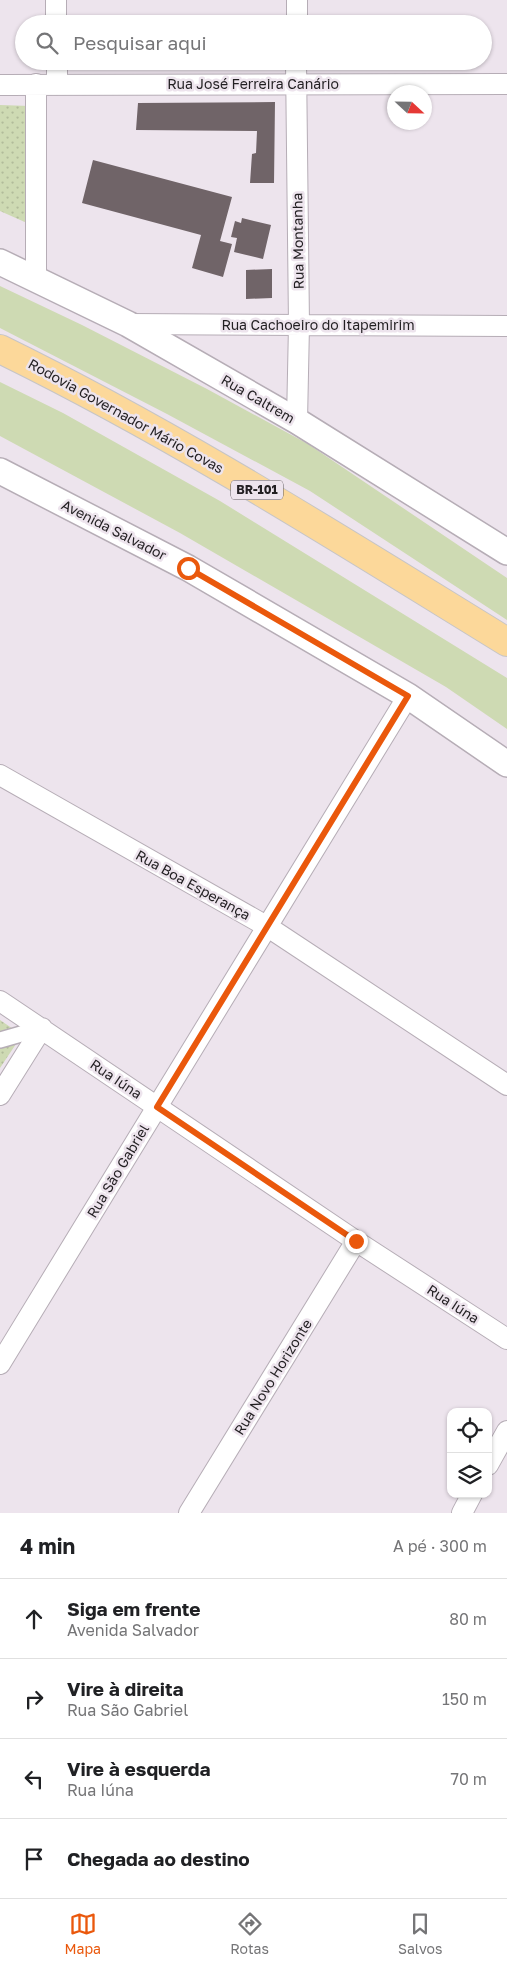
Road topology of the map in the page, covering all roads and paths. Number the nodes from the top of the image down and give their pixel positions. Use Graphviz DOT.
graph roads {
  1 [pos="56,0"];
  2 [pos="297,0"];
  3 [pos="56,15"];
  4 [pos="297,15"];
  5 [pos="57,70"];
  6 [pos="296,70"];
  7 [pos="36,84"];
  8 [pos="57,84"];
  9 [pos="296,84"];
  10 [pos="507,84"];
  11 [pos="0,85"];
  12 [pos="0,262"];
  13 [pos="36,279"];
  14 [pos="128,324"];
  15 [pos="299,325"];
  16 [pos="507,326"];
  17 [pos="0,349"];
  18 [pos="297,420"];
  19 [pos="0,471"];
  20 [pos="507,552"];
  21 [pos="507,642"];
  22 [pos="408,696"];
  23 [pos="507,764"];
  24 [pos="1,778"];
  25 [pos="268,927"];
  26 [pos="0,1001"];
  27 [pos="42,1028"];
  28 [pos="2,1041"];
  29 [pos="507,1085"];
  30 [pos="0,1095"];
  31 [pos="157,1107"];
  32 [pos="356,1241"];
  33 [pos="507,1339"];
  34 [pos="0,1364"];
  35 [pos="507,1430"];
  36 [pos="492,1458"];
  37 [pos="470,1498"];
  38 [pos="190,1513"];
  39 [pos="462,1513"];
  1 -- 3 [label="street"];
  2 -- 4 [label="street"];
  5 -- 8 [label="street"];
  6 -- 9 [label="street, Rua Montanha"];
  7 -- 8 [label="street, Rua José Ferreira Canário"];
  7 -- 11 [label="street, Rua José Ferreira Canário"];
  7 -- 13 [label="street"];
  8 -- 9 [label="street, Rua José Ferreira Canário"];
  9 -- 10 [label="street, Rua José Ferreira Canário"];
  9 -- 15 [label="street, Rua Montanha"];
  12 -- 13 [label="street, Rua Caltrem"];
  13 -- 14 [label="street, Rua Caltrem"];
  14 -- 15 [label="street, Rua Cachoeiro do Itapemirim"];
  14 -- 18 [label="street, Rua Caltrem"];
  15 -- 16 [label="street, Rua Cachoeiro do Itapemirim"];
  15 -- 18 [label="street, Rua Montanha"];
  17 -- 21 [label="highway, Rodovia Governador Mário Covas / BR-101"];
  18 -- 20 [label="street, Rua Caltrem"];
  19 -- 22 [label="street, Avenida Salvador"];
  22 -- 23 [label="street, Avenida Salvador"];
  22 -- 25 [label="street, Rua São Gabriel"];
  24 -- 25 [label="street, Rua Boa Esperança"];
  25 -- 29 [label="street, Rua Boa Esperança"];
  25 -- 31 [label="street, Rua São Gabriel"];
  26 -- 27 [label="street, Rua Iúna"];
  27 -- 28 [label="street"];
  27 -- 30 [label="street"];
  27 -- 31 [label="street, Rua Iúna"];
  31 -- 32 [label="street, Rua Iúna"];
  31 -- 34 [label="street, Rua São Gabriel"];
  32 -- 33 [label="street, Rua Iúna"];
  32 -- 38 [label="street, Rua Novo Horizonte"];
  35 -- 36 [label="street"];
  37 -- 39 [label="street"];
}
